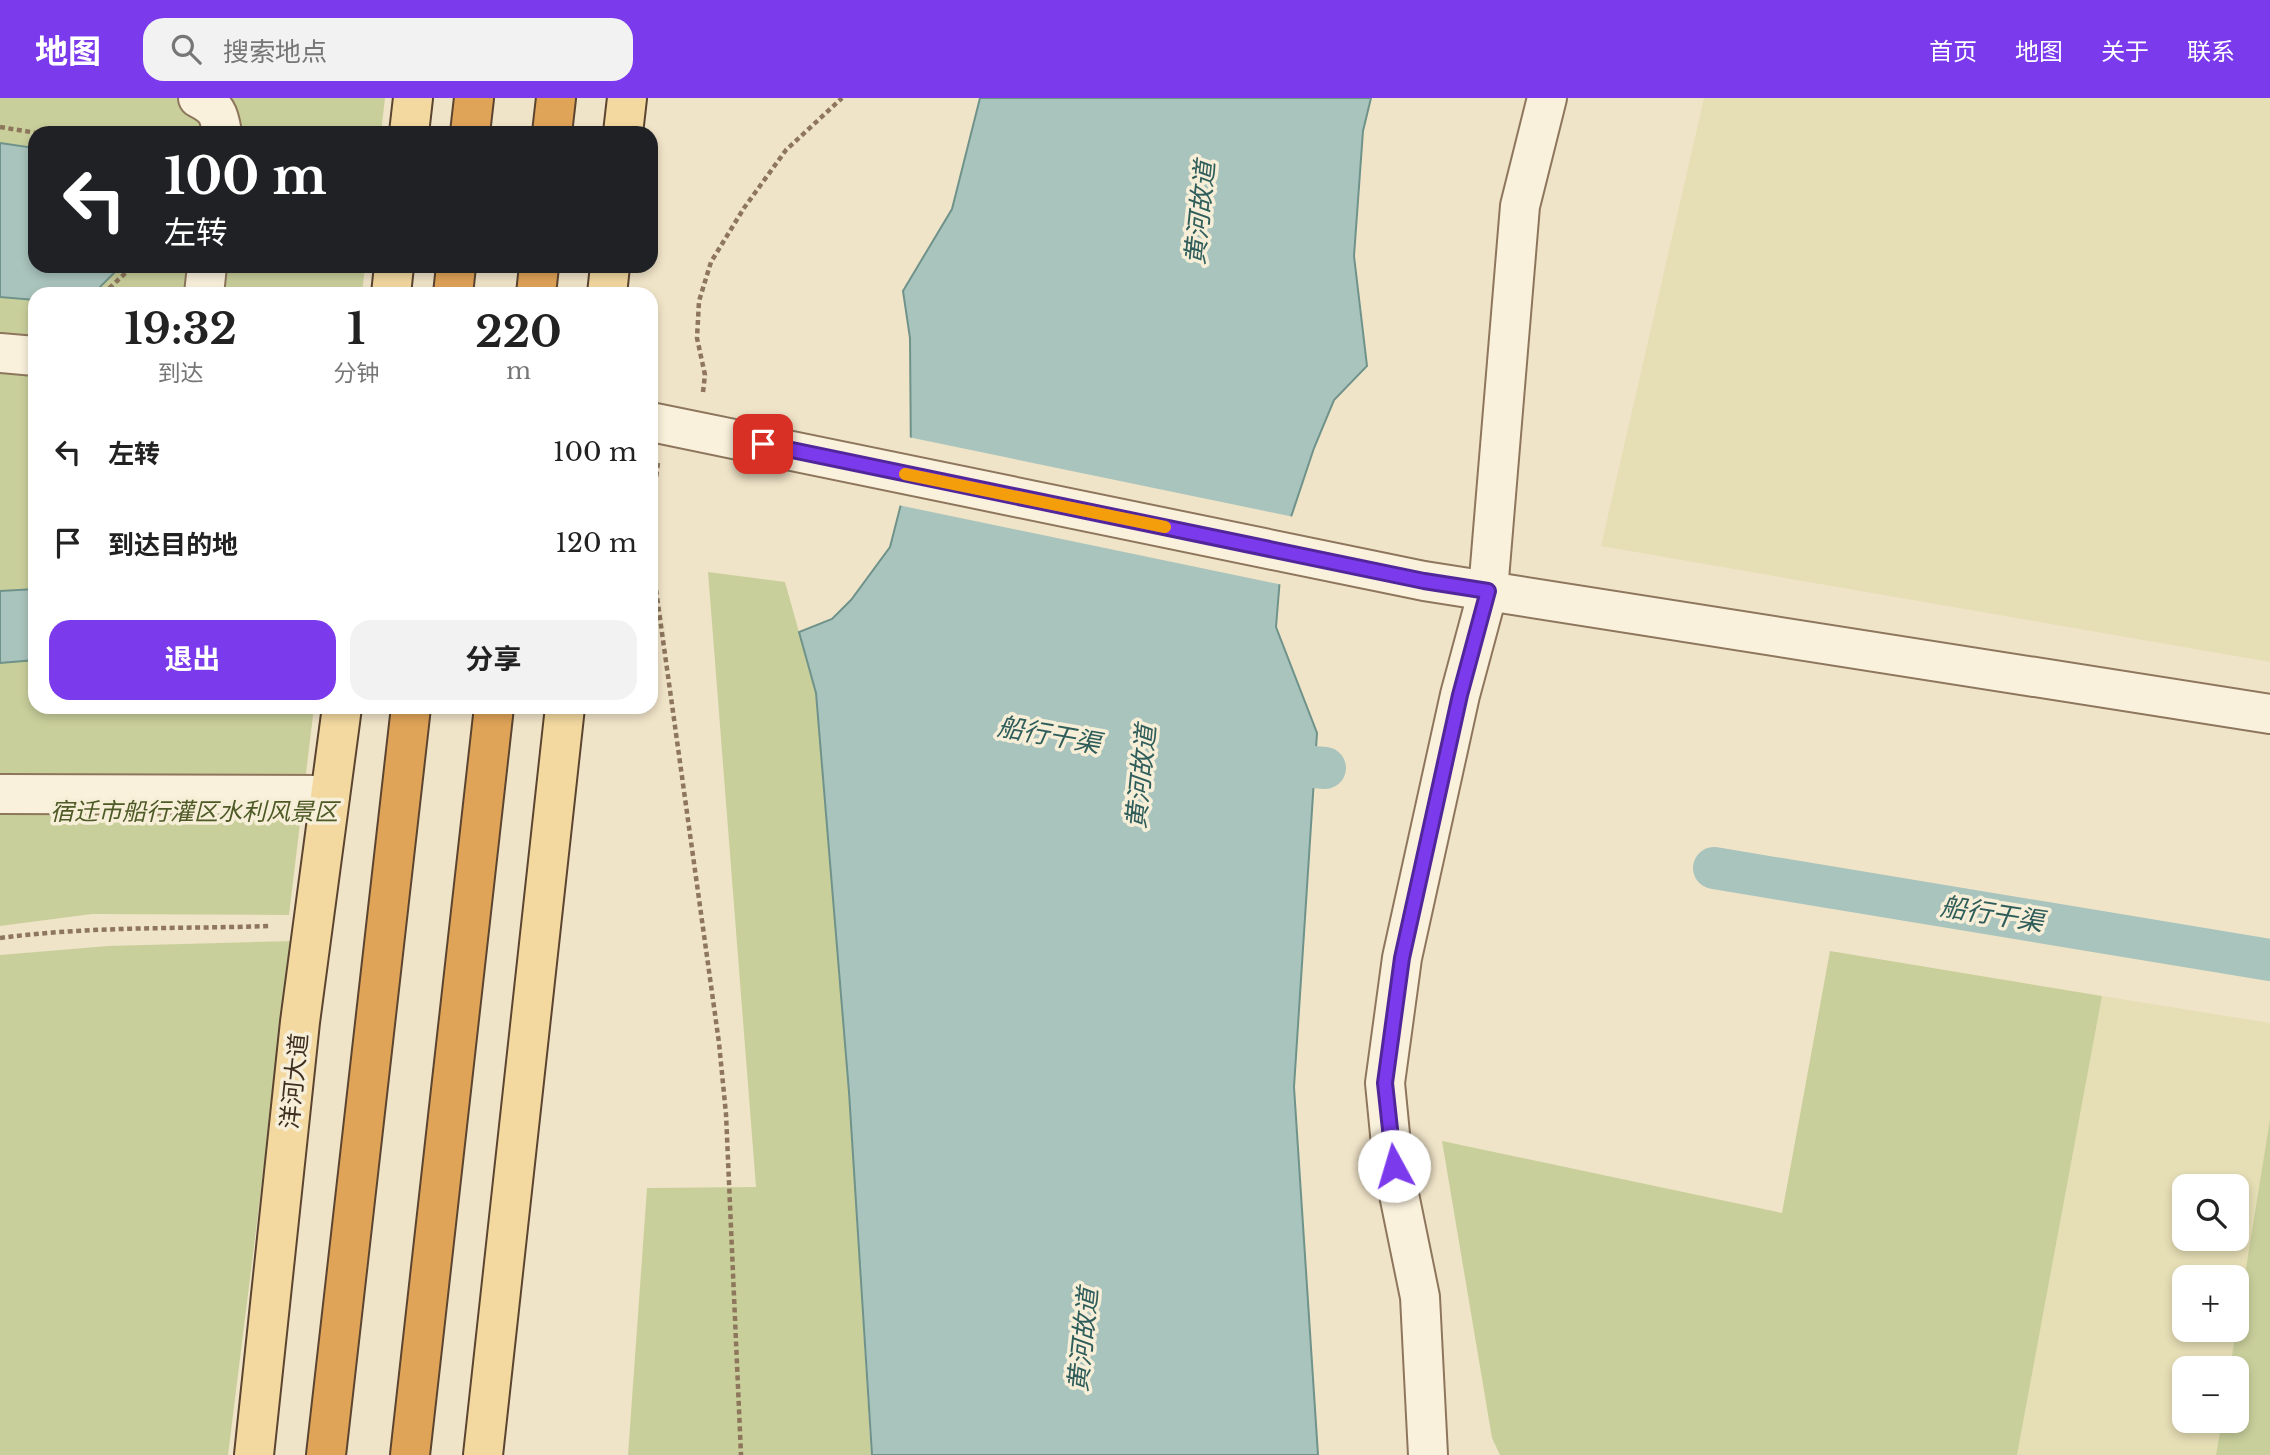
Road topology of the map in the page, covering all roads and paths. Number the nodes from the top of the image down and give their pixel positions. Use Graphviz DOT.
graph roads {
  1 [pos="198,98"];
  2 [pos="413,98"];
  3 [pos="474,98"];
  4 [pos="556,98"];
  5 [pos="627,98"];
  6 [pos="842,98"];
  7 [pos="1547,98"];
  8 [pos="221,126"];
  9 [pos="410,126"];
  10 [pos="471,126"];
  11 [pos="553,126"];
  12 [pos="625,126"];
  13 [pos="0,127"];
  14 [pos="28,131"];
  15 [pos="126,273"];
  16 [pos="110,287"];
  17 [pos="0,354"];
  18 [pos="28,356"];
  19 [pos="671,426"];
  20 [pos="658,483"];
  21 [pos="1488,591"];
  22 [pos="658,605"];
  23 [pos="341,714"];
  24 [pos="410,714"];
  25 [pos="493,714"];
  26 [pos="564,714"];
  27 [pos="2270,714"];
  28 [pos="0,794"];
  29 [pos="331,795"];
  30 [pos="312,925"];
  31 [pos="0,938"];
  32 [pos="254,1455"];
  33 [pos="326,1455"];
  34 [pos="410,1455"];
  35 [pos="483,1455"];
  36 [pos="741,1455"];
  37 [pos="1428,1455"];
  1 -- 8 [label="street"];
  2 -- 9 [label="main road"];
  3 -- 10 [label="highway"];
  4 -- 11 [label="highway"];
  5 -- 12 [label="main road"];
  6 -- 19 [label="path"];
  7 -- 21 [label="street"];
  13 -- 14 [label="path"];
  15 -- 16 [label="path"];
  17 -- 18 [label="street"];
  19 -- 20 [label="path"];
  19 -- 21 [label="street"];
  21 -- 27 [label="street"];
  21 -- 37 [label="street"];
  22 -- 36 [label="path"];
  23 -- 29 [label="main road, 洋河大道"];
  24 -- 33 [label="highway"];
  25 -- 34 [label="highway"];
  26 -- 35 [label="main road"];
  28 -- 29 [label="street"];
  29 -- 30 [label="main road, 洋河大道"];
  30 -- 31 [label="path"];
  30 -- 32 [label="main road, 洋河大道"];
}
